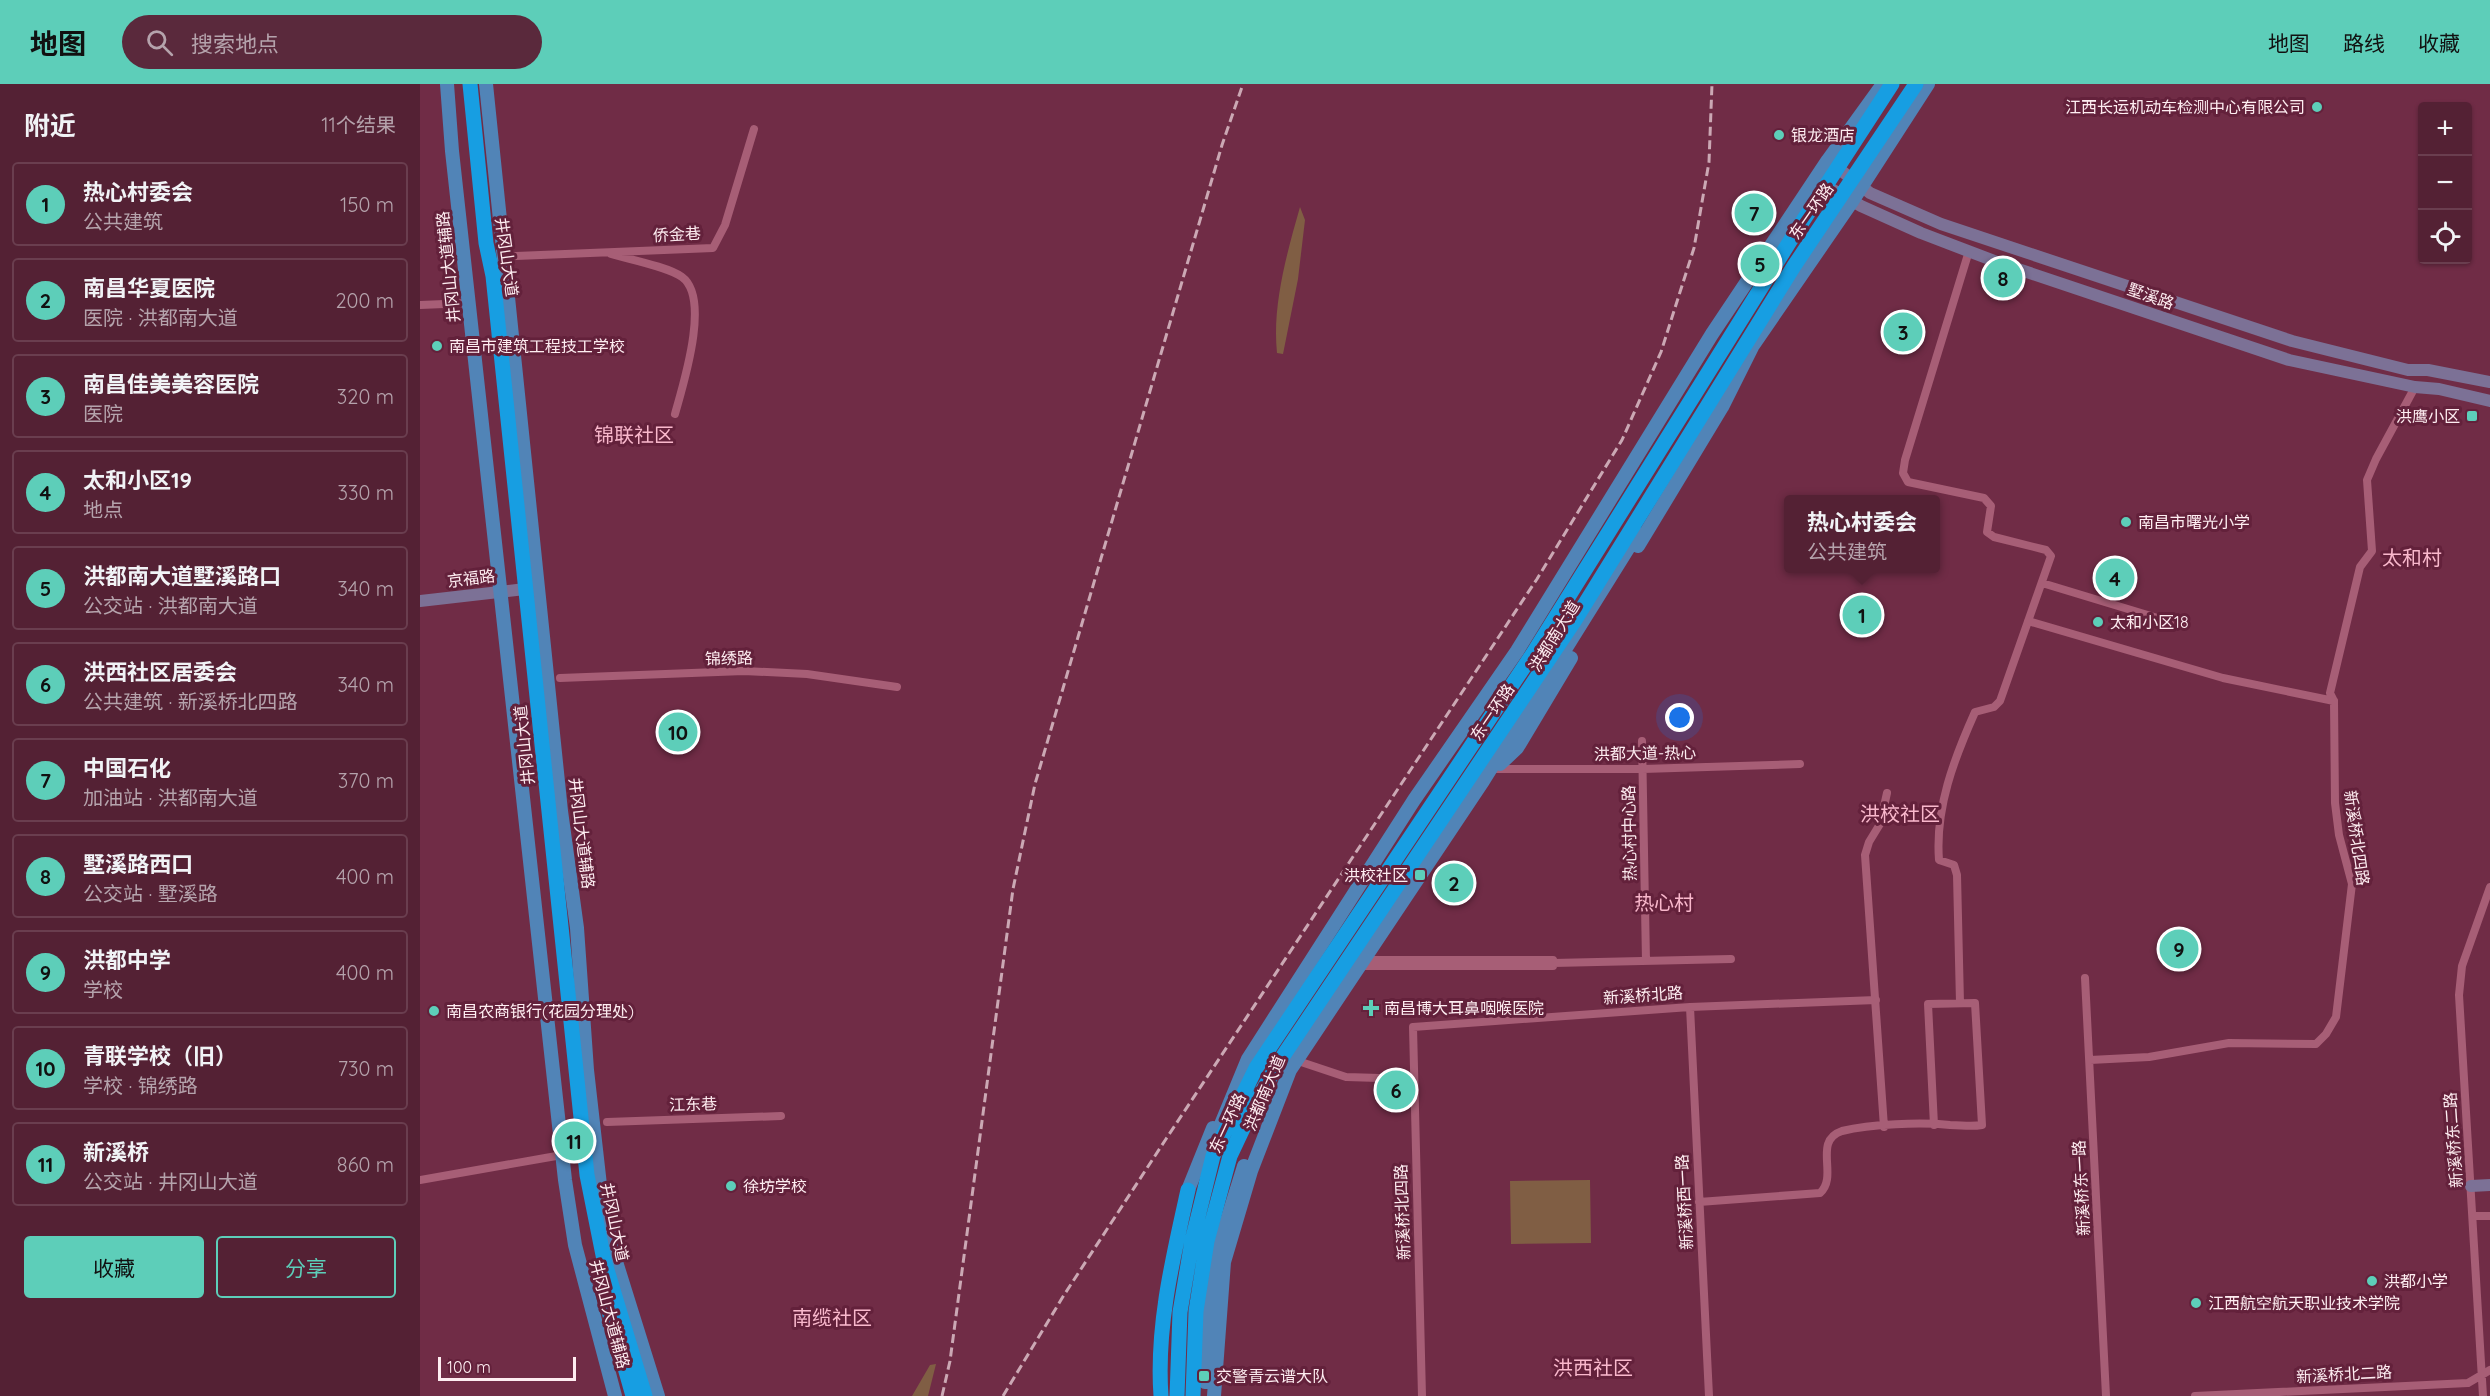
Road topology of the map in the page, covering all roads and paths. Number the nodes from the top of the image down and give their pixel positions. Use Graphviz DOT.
graph roads {
  1 [pos="462,84"];
  2 [pos="470,84"];
  3 [pos="1883,84"];
  4 [pos="1892,84"];
  5 [pos="1916,84"];
  6 [pos="1928,84"];
  7 [pos="486,86"];
  8 [pos="448,90"];
  9 [pos="754,129"];
  10 [pos="1828,160"];
  11 [pos="1815,180"];
  12 [pos="1862,187"];
  13 [pos="1853,200"];
  14 [pos="1969,251"];
  15 [pos="605,252"];
  16 [pos="516,256"];
  17 [pos="1794,266"];
  18 [pos="469,303"];
  19 [pos="420,305"];
  20 [pos="2490,382"];
  21 [pos="2415,387"];
  22 [pos="2490,401"];
  23 [pos="675,414"];
  24 [pos="2042,583"];
  25 [pos="522,589"];
  26 [pos="501,591"];
  27 [pos="420,601"];
  28 [pos="2028,621"];
  29 [pos="2184,626"];
  30 [pos="560,678"];
  31 [pos="897,687"];
  32 [pos="2334,700"];
  33 [pos="1642,741"];
  34 [pos="1800,764"];
  35 [pos="1643,769"];
  36 [pos="1487,774"];
  37 [pos="1887,793"];
  38 [pos="2490,887"];
  39 [pos="1731,959"];
  40 [pos="1646,961"];
  41 [pos="1360,963"];
  42 [pos="2085,978"];
  43 [pos="1876,1000"];
  44 [pos="1960,1003"];
  45 [pos="1690,1007"];
  46 [pos="1413,1027"];
  47 [pos="1248,1059"];
  48 [pos="2090,1060"];
  49 [pos="1293,1065"];
  50 [pos="1413,1078"];
  51 [pos="781,1116"];
  52 [pos="607,1122"];
  53 [pos="1934,1125"];
  54 [pos="1884,1127"];
  55 [pos="562,1155"];
  56 [pos="420,1180"];
  57 [pos="2490,1185"];
  58 [pos="2471,1186"];
  59 [pos="1188,1190"];
  60 [pos="1699,1202"];
  61 [pos="2473,1216"];
  62 [pos="2490,1216"];
  63 [pos="2486,1372"];
  64 [pos="615,1396"];
  65 [pos="633,1396"];
  66 [pos="645,1396"];
  67 [pos="658,1396"];
  68 [pos="1161,1396"];
  69 [pos="1180,1396"];
  70 [pos="1193,1396"];
  71 [pos="1205,1396"];
  72 [pos="1214,1396"];
  73 [pos="1422,1396"];
  74 [pos="1709,1396"];
  75 [pos="2106,1396"];
  76 [pos="2195,1396"];
  77 [pos="2483,1396"];
  1 -- 25 [label="highway, 井冈山大道"];
  2 -- 25 [label="highway, 井冈山大道"];
  3 -- 10 [label="main road, 洪都南大道"];
  4 -- 69 [label="highway, 东一环路"];
  5 -- 17 [label="highway, 东一环路"];
  6 -- 12 [label="main road, 洪都南大道"];
  7 -- 67 [label="main road, 井冈山大道辅路"];
  8 -- 18 [label="main road, 井冈山大道辅路"];
  9 -- 15 [label="street, 侨金巷"];
  10 -- 11 [label="main road, 洪都南大道"];
  10 -- 12 [label="street, 墅溪路"];
  11 -- 13 [label="street, 墅溪路"];
  11 -- 47 [label="main road, 洪都南大道"];
  12 -- 13 [label="main road, 洪都南大道"];
  12 -- 20 [label="street, 墅溪路"];
  13 -- 14 [label="street, 墅溪路"];
  13 -- 36 [label="main road, 洪都南大道"];
  14 -- 21 [label="street, 墅溪路"];
  14 -- 24 [label="street"];
  15 -- 16 [label="street, 侨金巷"];
  15 -- 23 [label="street"];
  17 -- 36 [label="main road"];
  17 -- 70 [label="highway, 东一环路"];
  18 -- 19 [label="street"];
  18 -- 26 [label="main road, 井冈山大道辅路"];
  21 -- 22 [label="street, 墅溪路"];
  21 -- 32 [label="street, 新溪桥北四路"];
  24 -- 28 [label="street"];
  24 -- 29 [label="street"];
  25 -- 26 [label="street, 京福路"];
  25 -- 65 [label="highway, 井冈山大道"];
  25 -- 66 [label="highway, 井冈山大道"];
  26 -- 27 [label="street, 京福路"];
  26 -- 55 [label="main road, 井冈山大道辅路"];
  28 -- 32 [label="street"];
  28 -- 44 [label="street"];
  30 -- 31 [label="street, 锦绣路"];
  32 -- 48 [label="street, 新溪桥北四路"];
  33 -- 35 [label="street, 热心村中心路"];
  34 -- 35 [label="street, 洪都大道-热心"];
  35 -- 36 [label="street, 洪都大道-热心"];
  35 -- 40 [label="street, 热心村中心路"];
  36 -- 41 [label="main road, 洪都南大道"];
  37 -- 43 [label="street"];
  38 -- 58 [label="street, 新溪桥东二路"];
  39 -- 40 [label="street"];
  40 -- 41 [label="street"];
  41 -- 49 [label="main road, 洪都南大道"];
  42 -- 48 [label="street, 新溪桥东一路"];
  43 -- 45 [label="street, 新溪桥北路"];
  43 -- 54 [label="street"];
  44 -- 53 [label="street"];
  44 -- 53 [label="street"];
  45 -- 46 [label="street, 新溪桥北路"];
  45 -- 60 [label="street, 新溪桥西一路"];
  46 -- 50 [label="street, 新溪桥北四路"];
  47 -- 59 [label="main road"];
  47 -- 69 [label="main road, 洪都南大道"];
  48 -- 75 [label="street, 新溪桥东一路"];
  49 -- 50 [label="street"];
  49 -- 71 [label="main road"];
  49 -- 72 [label="main road, 洪都南大道"];
  50 -- 73 [label="street, 新溪桥北四路"];
  51 -- 52 [label="street, 江东巷"];
  53 -- 54 [label="street"];
  54 -- 60 [label="street"];
  55 -- 56 [label="street"];
  55 -- 64 [label="main road, 井冈山大道辅路"];
  57 -- 58 [label="street"];
  58 -- 61 [label="street, 新溪桥东二路"];
  59 -- 68 [label="highway"];
  60 -- 74 [label="street, 新溪桥西一路"];
  61 -- 62 [label="street"];
  61 -- 63 [label="street, 新溪桥东二路"];
  63 -- 76 [label="street, 新溪桥北二路"];
  63 -- 77 [label="street, 新溪桥东二路"];
}
